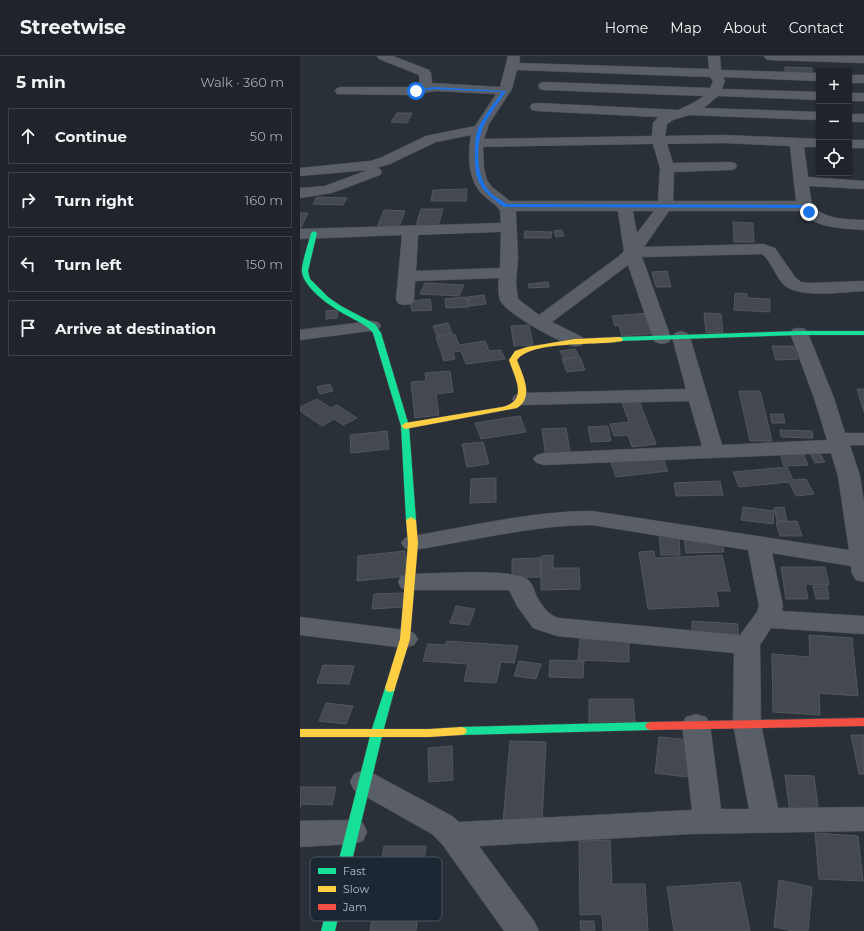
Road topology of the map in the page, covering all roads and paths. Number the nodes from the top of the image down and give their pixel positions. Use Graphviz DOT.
graph roads {
  1 [pos="383,56"];
  2 [pos="714,56"];
  3 [pos="770,56"];
  4 [pos="864,59"];
  5 [pos="513,61"];
  6 [pos="715,74"];
  7 [pos="816,77"];
  8 [pos="852,78"];
  9 [pos="864,79"];
  10 [pos="544,86"];
  11 [pos="433,88"];
  12 [pos="341,91"];
  13 [pos="504,91"];
  14 [pos="716,92"];
  15 [pos="816,96"];
  16 [pos="852,97"];
  17 [pos="864,98"];
  18 [pos="537,107"];
  19 [pos="683,112"];
  20 [pos="816,116"];
  21 [pos="852,118"];
  22 [pos="864,118"];
  23 [pos="478,136"];
  24 [pos="658,139"];
  25 [pos="796,142"];
  26 [pos="816,143"];
  27 [pos="852,144"];
  28 [pos="864,144"];
  29 [pos="385,161"];
  30 [pos="730,166"];
  31 [pos="667,168"];
  32 [pos="300,172"];
  33 [pos="801,181"];
  34 [pos="864,185"];
  35 [pos="300,193"];
  36 [pos="506,206"];
  37 [pos="625,206"];
  38 [pos="665,206"];
  39 [pos="804,206"];
  40 [pos="864,224"];
  41 [pos="510,227"];
  42 [pos="410,230"];
  43 [pos="307,233"];
  44 [pos="632,252"];
  45 [pos="302,272"];
  46 [pos="509,272"];
  47 [pos="406,276"];
  48 [pos="864,286"];
  49 [pos="405,300"];
  50 [pos="540,323"];
  51 [pos="372,326"];
  52 [pos="799,333"];
  53 [pos="864,333"];
  54 [pos="300,335"];
  55 [pos="671,338"];
  56 [pos="575,341"];
  57 [pos="697,394"];
  58 [pos="522,399"];
  59 [pos="404,426"];
  60 [pos="864,439"];
  61 [pos="839,442"];
  62 [pos="714,452"];
  63 [pos="544,459"];
  64 [pos="413,542"];
  65 [pos="758,544"];
  66 [pos="863,559"];
  67 [pos="410,582"];
  68 [pos="764,619"];
  69 [pos="864,625"];
  70 [pos="300,626"];
  71 [pos="405,639"];
  72 [pos="747,644"];
  73 [pos="864,722"];
  74 [pos="696,724"];
  75 [pos="747,724"];
  76 [pos="376,732"];
  77 [pos="300,733"];
  78 [pos="364,782"];
  79 [pos="864,819"];
  80 [pos="766,821"];
  81 [pos="708,822"];
  82 [pos="352,832"];
  83 [pos="300,834"];
  84 [pos="453,835"];
  85 [pos="346,857"];
  86 [pos="330,921"];
  87 [pos="328,931"];
  88 [pos="523,931"];
  1 -- 11 [label="street"];
  2 -- 6 [label="street"];
  3 -- 4 [label="street"];
  5 -- 6 [label="street"];
  5 -- 13 [label="street"];
  6 -- 7 [label="street"];
  6 -- 14 [label="street"];
  8 -- 9 [label="street"];
  10 -- 14 [label="street"];
  11 -- 12 [label="street"];
  11 -- 13 [label="street"];
  13 -- 23 [label="street"];
  14 -- 15 [label="street"];
  14 -- 19 [label="street"];
  16 -- 17 [label="street"];
  18 -- 19 [label="street"];
  19 -- 20 [label="street"];
  19 -- 24 [label="street"];
  21 -- 22 [label="street"];
  23 -- 24 [label="street"];
  23 -- 29 [label="street"];
  23 -- 36 [label="street"];
  24 -- 25 [label="street"];
  24 -- 31 [label="street"];
  25 -- 26 [label="street"];
  25 -- 33 [label="street"];
  27 -- 28 [label="street"];
  29 -- 32 [label="street"];
  29 -- 35 [label="street"];
  30 -- 31 [label="street"];
  31 -- 38 [label="street"];
  33 -- 34 [label="street"];
  33 -- 39 [label="street"];
  36 -- 37 [label="street"];
  36 -- 41 [label="street"];
  37 -- 38 [label="street"];
  37 -- 44 [label="street"];
  38 -- 39 [label="street"];
  38 -- 44 [label="street"];
  39 -- 40 [label="street"];
  41 -- 42 [label="street"];
  41 -- 46 [label="street"];
  42 -- 43 [label="street"];
  42 -- 47 [label="street"];
  43 -- 45 [label="street"];
  44 -- 48 [label="street"];
  44 -- 50 [label="street"];
  44 -- 55 [label="street"];
  45 -- 51 [label="street"];
  46 -- 47 [label="street"];
  46 -- 50 [label="street"];
  47 -- 49 [label="street"];
  50 -- 56 [label="street"];
  51 -- 54 [label="street"];
  51 -- 59 [label="street"];
  52 -- 53 [label="street"];
  52 -- 55 [label="street"];
  52 -- 61 [label="street"];
  55 -- 56 [label="street"];
  55 -- 57 [label="street"];
  56 -- 58 [label="street"];
  57 -- 58 [label="street"];
  57 -- 62 [label="street"];
  58 -- 59 [label="street"];
  59 -- 64 [label="street"];
  60 -- 61 [label="street"];
  61 -- 62 [label="street"];
  61 -- 66 [label="street"];
  62 -- 63 [label="street"];
  64 -- 65 [label="street"];
  64 -- 67 [label="street"];
  65 -- 66 [label="street"];
  65 -- 68 [label="street"];
  67 -- 71 [label="street"];
  67 -- 72 [label="street"];
  68 -- 69 [label="street"];
  68 -- 72 [label="street"];
  70 -- 71 [label="street"];
  71 -- 76 [label="street"];
  72 -- 75 [label="street"];
  73 -- 75 [label="street"];
  74 -- 75 [label="street"];
  74 -- 76 [label="street"];
  74 -- 81 [label="street"];
  75 -- 80 [label="street"];
  76 -- 77 [label="street"];
  76 -- 78 [label="street"];
  78 -- 82 [label="street"];
  78 -- 84 [label="street"];
  79 -- 80 [label="street"];
  80 -- 81 [label="street"];
  81 -- 84 [label="street"];
  82 -- 83 [label="street"];
  82 -- 85 [label="street"];
  84 -- 88 [label="street"];
  86 -- 87 [label="street"];
}
